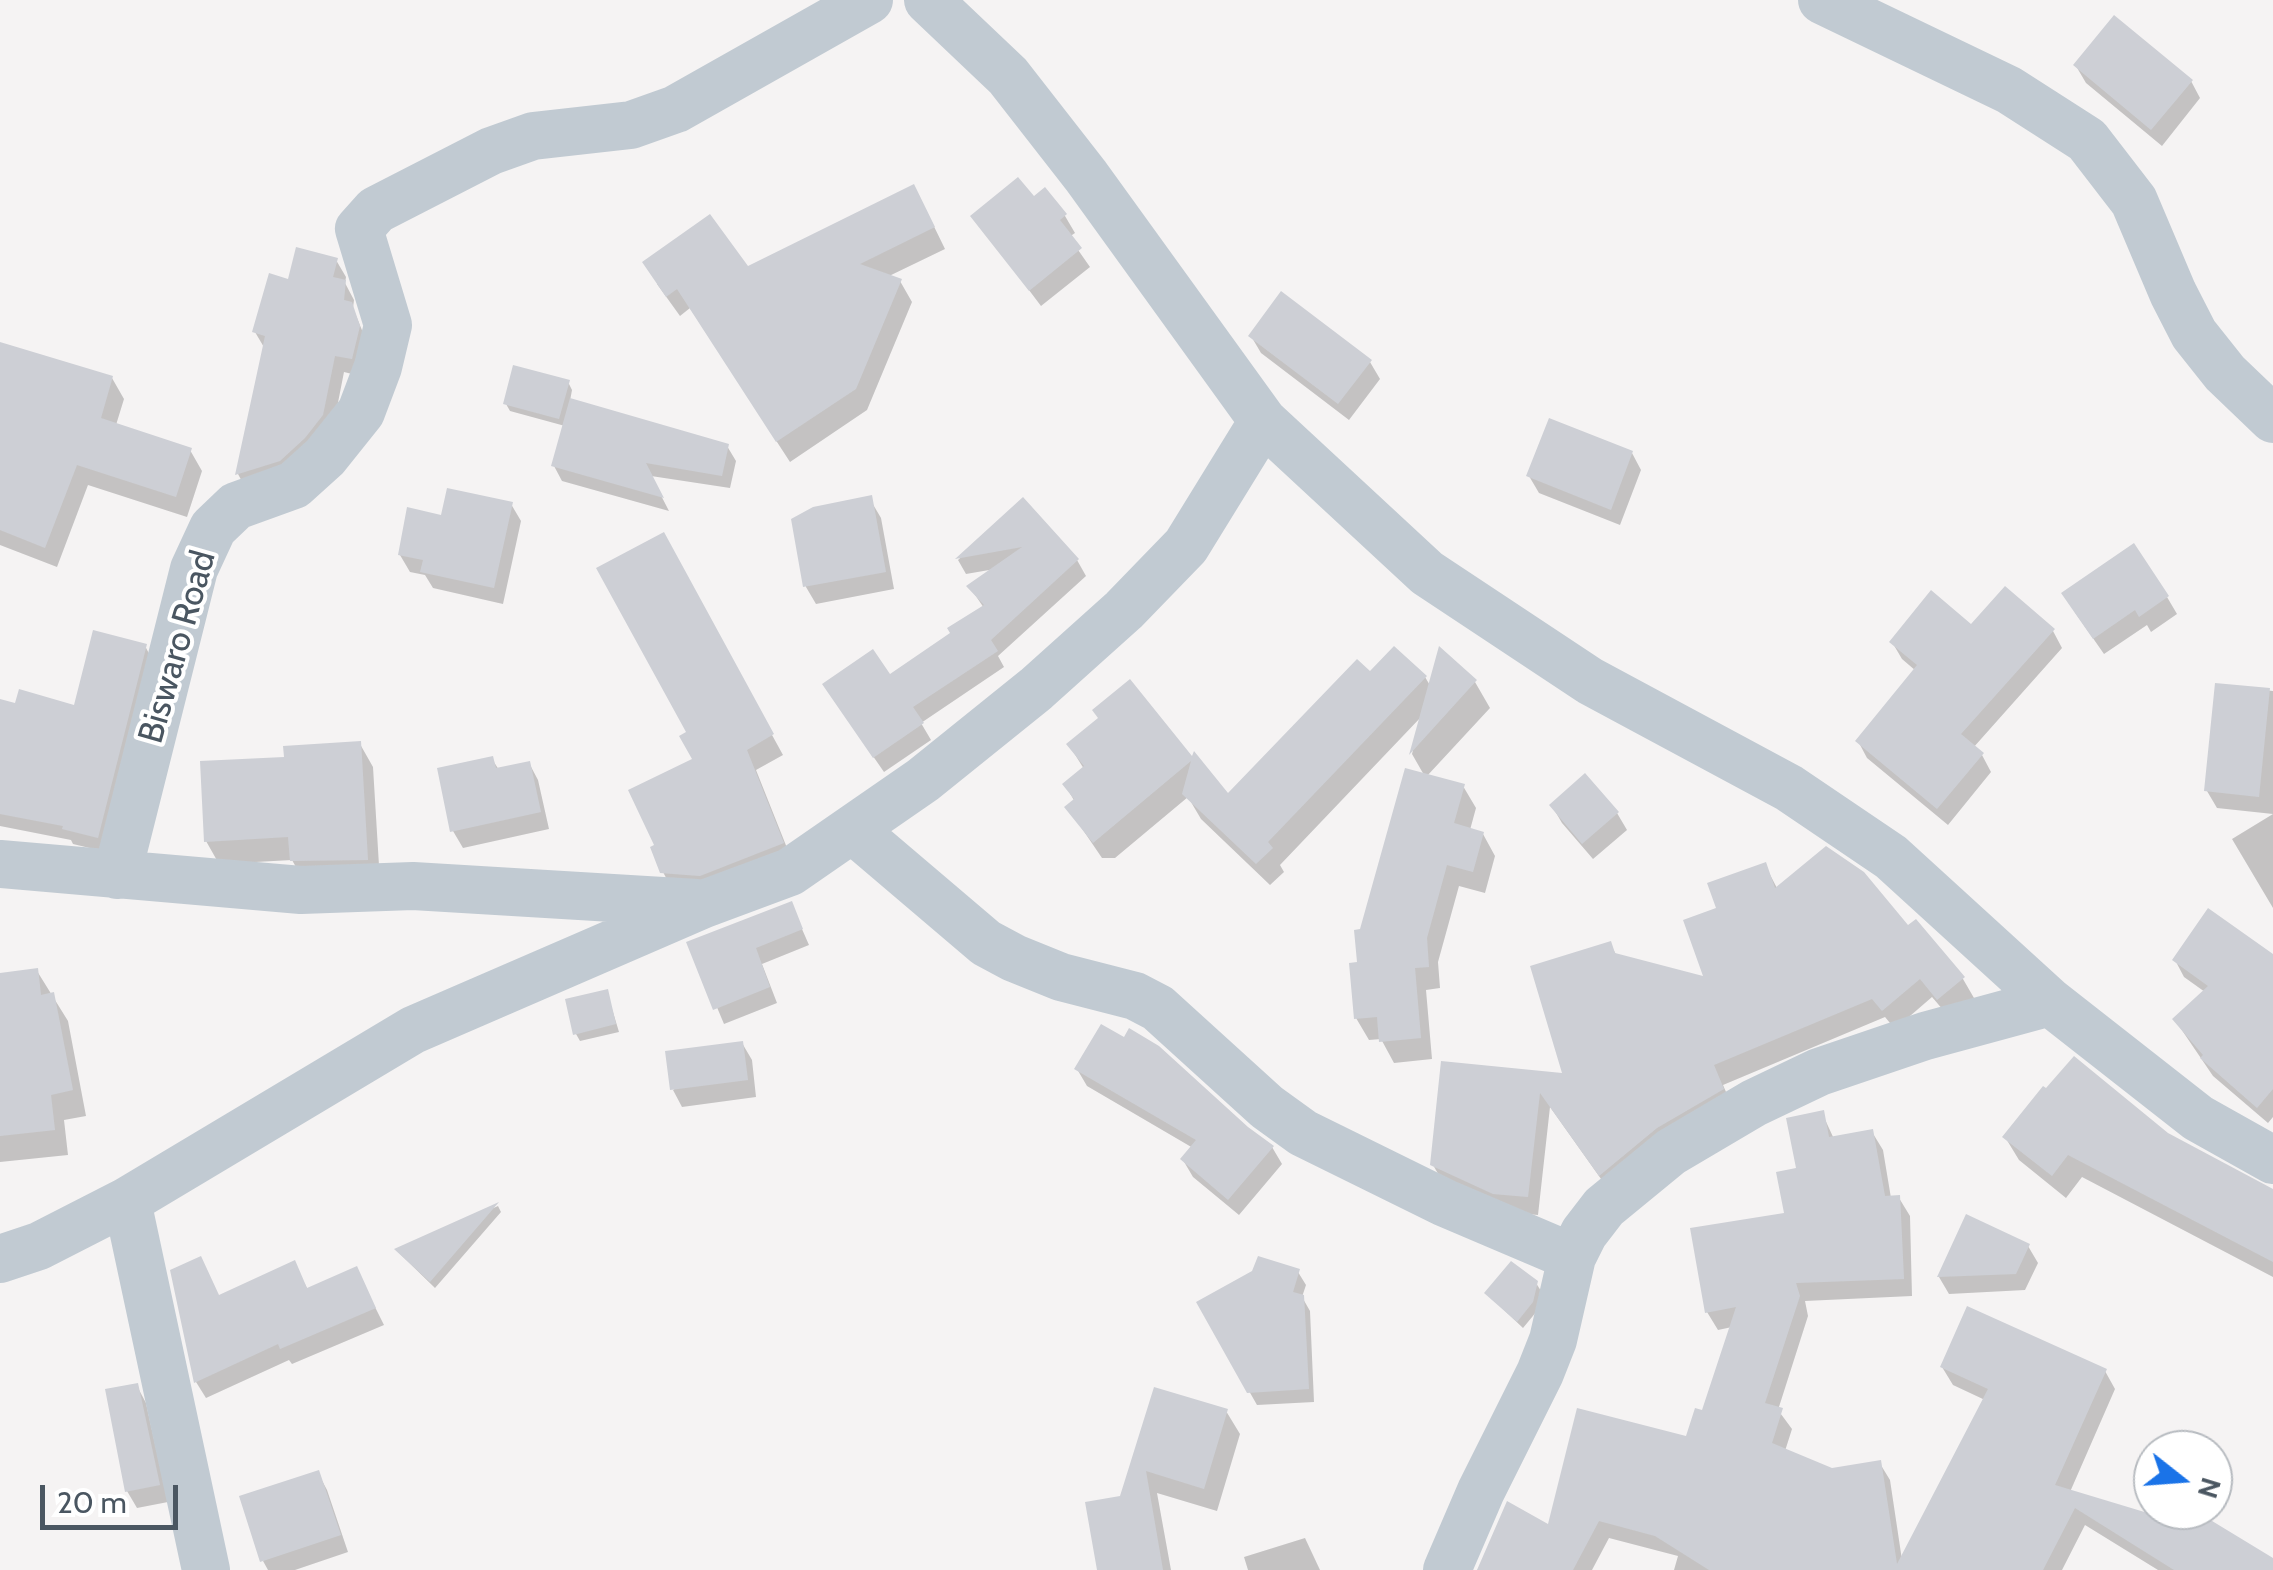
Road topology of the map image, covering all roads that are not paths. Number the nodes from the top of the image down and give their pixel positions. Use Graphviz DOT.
graph roads {
  1 [pos="869,0"];
  2 [pos="928,0"];
  3 [pos="1822,0"];
  4 [pos="2273,419"];
  5 [pos="1263,421"];
  6 [pos="852,829"];
  7 [pos="0,864"];
  8 [pos="117,875"];
  9 [pos="704,904"];
  10 [pos="2050,1002"];
  11 [pos="2273,1160"];
  12 [pos="126,1201"];
  13 [pos="1572,1257"];
  14 [pos="0,1259"];
  15 [pos="206,1570"];
  16 [pos="1448,1570"];
  1 -- 8 [label="street, Biswaro Road"];
  2 -- 5 [label="street"];
  3 -- 4 [label="street"];
  5 -- 6 [label="street"];
  5 -- 10 [label="street"];
  6 -- 9 [label="street"];
  6 -- 13 [label="street"];
  7 -- 8 [label="street"];
  8 -- 9 [label="street"];
  9 -- 12 [label="street"];
  10 -- 11 [label="street"];
  10 -- 13 [label="street"];
  12 -- 14 [label="street"];
  12 -- 15 [label="street"];
  13 -- 16 [label="street"];
}
